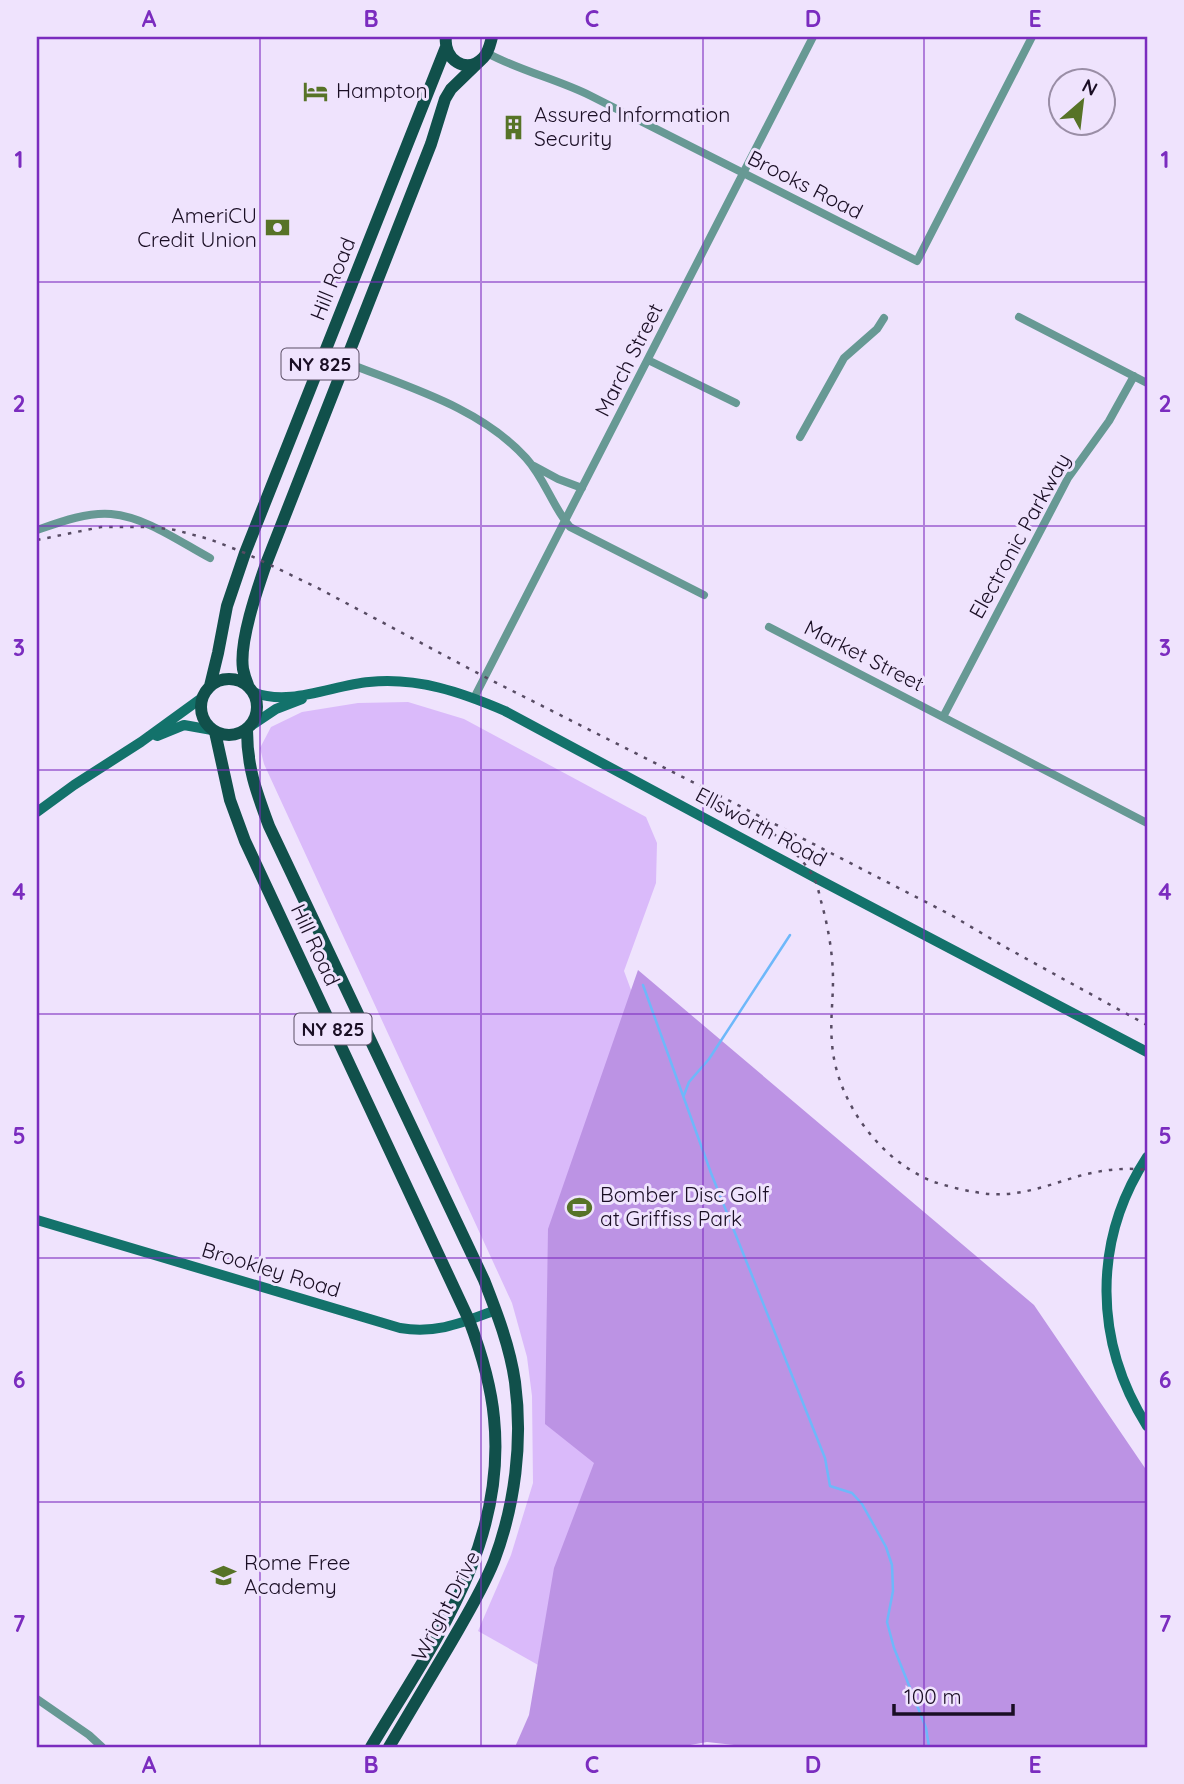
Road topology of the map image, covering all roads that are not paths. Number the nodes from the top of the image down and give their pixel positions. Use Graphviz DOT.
graph roads {
  1 [pos="813,37"];
  2 [pos="1032,37"];
  3 [pos="446,42"];
  4 [pos="488,47"];
  5 [pos="744,173"];
  6 [pos="1018,317"];
  7 [pos="884,318"];
  8 [pos="648,360"];
  9 [pos="345,362"];
  10 [pos="1134,376"];
  11 [pos="1147,383"];
  12 [pos="736,403"];
  13 [pos="800,438"];
  14 [pos="531,465"];
  15 [pos="582,488"];
  16 [pos="565,521"];
  17 [pos="37,530"];
  18 [pos="210,558"];
  19 [pos="704,596"];
  20 [pos="769,627"];
  21 [pos="344,685"];
  22 [pos="211,686"];
  23 [pos="250,689"];
  24 [pos="202,697"];
  25 [pos="474,698"];
  26 [pos="943,717"];
  27 [pos="250,727"];
  28 [pos="213,731"];
  29 [pos="141,742"];
  30 [pos="37,812"];
  31 [pos="1147,823"];
  32 [pos="1147,1052"];
  33 [pos="1147,1157"];
  34 [pos="37,1220"];
  35 [pos="496,1310"];
  36 [pos="469,1320"];
  37 [pos="1147,1426"];
  38 [pos="37,1699"];
  39 [pos="102,1747"];
  40 [pos="371,1747"];
  41 [pos="389,1747"];
  1 -- 5 [label="street, March Street"];
  2 -- 5 [label="street, Brooks Road"];
  3 -- 4 [label="main road"];
  3 -- 22 [label="main road, Hill Road / NY 825"];
  4 -- 5 [label="street, Brooks Road"];
  4 -- 9 [label="main road, Hill Road / NY 825"];
  5 -- 8 [label="street, March Street"];
  6 -- 10 [label="street"];
  7 -- 13 [label="street"];
  8 -- 12 [label="street"];
  8 -- 15 [label="street, March Street"];
  9 -- 14 [label="street"];
  9 -- 23 [label="main road, Hill Road / NY 825"];
  10 -- 11 [label="street"];
  10 -- 26 [label="street, Electronic Parkway"];
  14 -- 15 [label="street"];
  14 -- 16 [label="street"];
  15 -- 16 [label="street, March Street"];
  16 -- 19 [label="street"];
  16 -- 25 [label="street, March Street"];
  17 -- 18 [label="street"];
  20 -- 26 [label="street, Market Street"];
  21 -- 23 [label="street, Ellsworth Road"];
  21 -- 25 [label="street, Ellsworth Road"];
  21 -- 27 [label="street, Ellsworth Road"];
  22 -- 23 [label="main road"];
  22 -- 24 [label="main road, NY 825"];
  23 -- 27 [label="main road, NY 825"];
  24 -- 28 [label="main road, NY 825"];
  24 -- 29 [label="street"];
  25 -- 32 [label="street, Ellsworth Road"];
  26 -- 31 [label="street, Market Street"];
  27 -- 28 [label="main road"];
  27 -- 35 [label="main road, Hill Road / NY 825"];
  28 -- 29 [label="street"];
  28 -- 36 [label="main road, Hill Road / NY 825"];
  29 -- 30 [label="street"];
  33 -- 37 [label="street"];
  34 -- 36 [label="street, Brookley Road"];
  35 -- 36 [label="street, Brookley Road"];
  35 -- 41 [label="main road, Wright Drive / NY 825"];
  36 -- 40 [label="main road, Wright Drive / NY 825"];
  38 -- 39 [label="street"];
}
